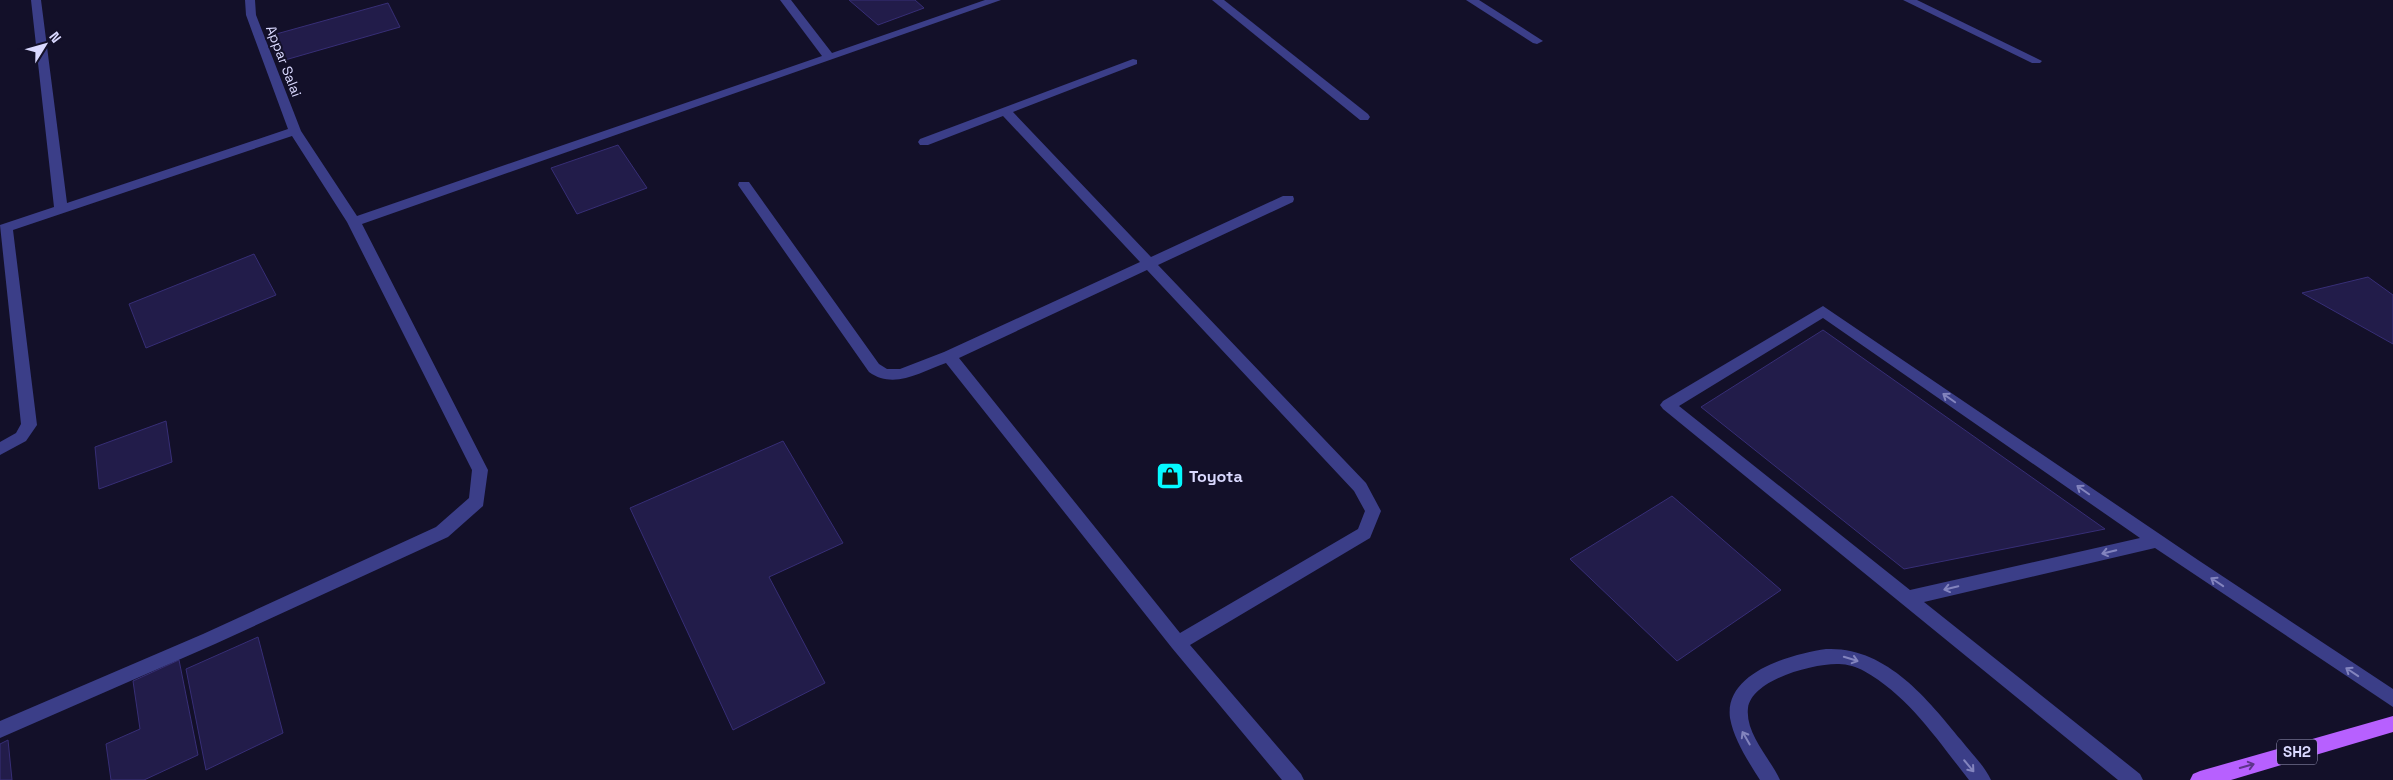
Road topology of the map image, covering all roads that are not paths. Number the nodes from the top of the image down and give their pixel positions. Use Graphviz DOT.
graph roads {
  1 [pos="36,0"];
  2 [pos="250,0"];
  3 [pos="784,0"];
  4 [pos="996,0"];
  5 [pos="1217,0"];
  6 [pos="1471,0"];
  7 [pos="1908,0"];
  8 [pos="1537,41"];
  9 [pos="829,58"];
  10 [pos="2036,61"];
  11 [pos="1133,62"];
  12 [pos="1006,112"];
  13 [pos="1364,117"];
  14 [pos="295,132"];
  15 [pos="924,142"];
  16 [pos="744,185"];
  17 [pos="1288,199"];
  18 [pos="61,209"];
  19 [pos="354,222"];
  20 [pos="3,230"];
  21 [pos="1149,265"];
  22 [pos="949,356"];
  23 [pos="0,449"];
  24 [pos="2157,541"];
  25 [pos="1909,598"];
  26 [pos="1178,643"];
  27 [pos="2393,699"];
  28 [pos="2393,724"];
  29 [pos="0,730"];
  30 [pos="1294,780"];
  31 [pos="1770,780"];
  32 [pos="1982,780"];
  33 [pos="2133,780"];
  34 [pos="2200,780"];
  1 -- 18 [label="street"];
  2 -- 14 [label="street, Appar Salai"];
  3 -- 9 [label="street"];
  4 -- 9 [label="street"];
  5 -- 13 [label="street"];
  6 -- 8 [label="street"];
  7 -- 10 [label="street"];
  9 -- 19 [label="street"];
  11 -- 12 [label="street"];
  12 -- 15 [label="street"];
  12 -- 21 [label="street"];
  14 -- 18 [label="street"];
  14 -- 19 [label="street, Appar Salai"];
  16 -- 22 [label="street"];
  17 -- 21 [label="street"];
  18 -- 20 [label="street"];
  19 -- 29 [label="street, Appar Salai"];
  20 -- 23 [label="street"];
  21 -- 22 [label="street"];
  21 -- 26 [label="street"];
  22 -- 26 [label="street"];
  24 -- 25 [label="street, one-way"];
  24 -- 25 [label="street, one-way"];
  27 -- 24 [label="street, one-way"];
  25 -- 33 [label="street"];
  26 -- 30 [label="street"];
  34 -- 28 [label="main road, SH2, one-way"];
  31 -- 32 [label="street, one-way"];
}
